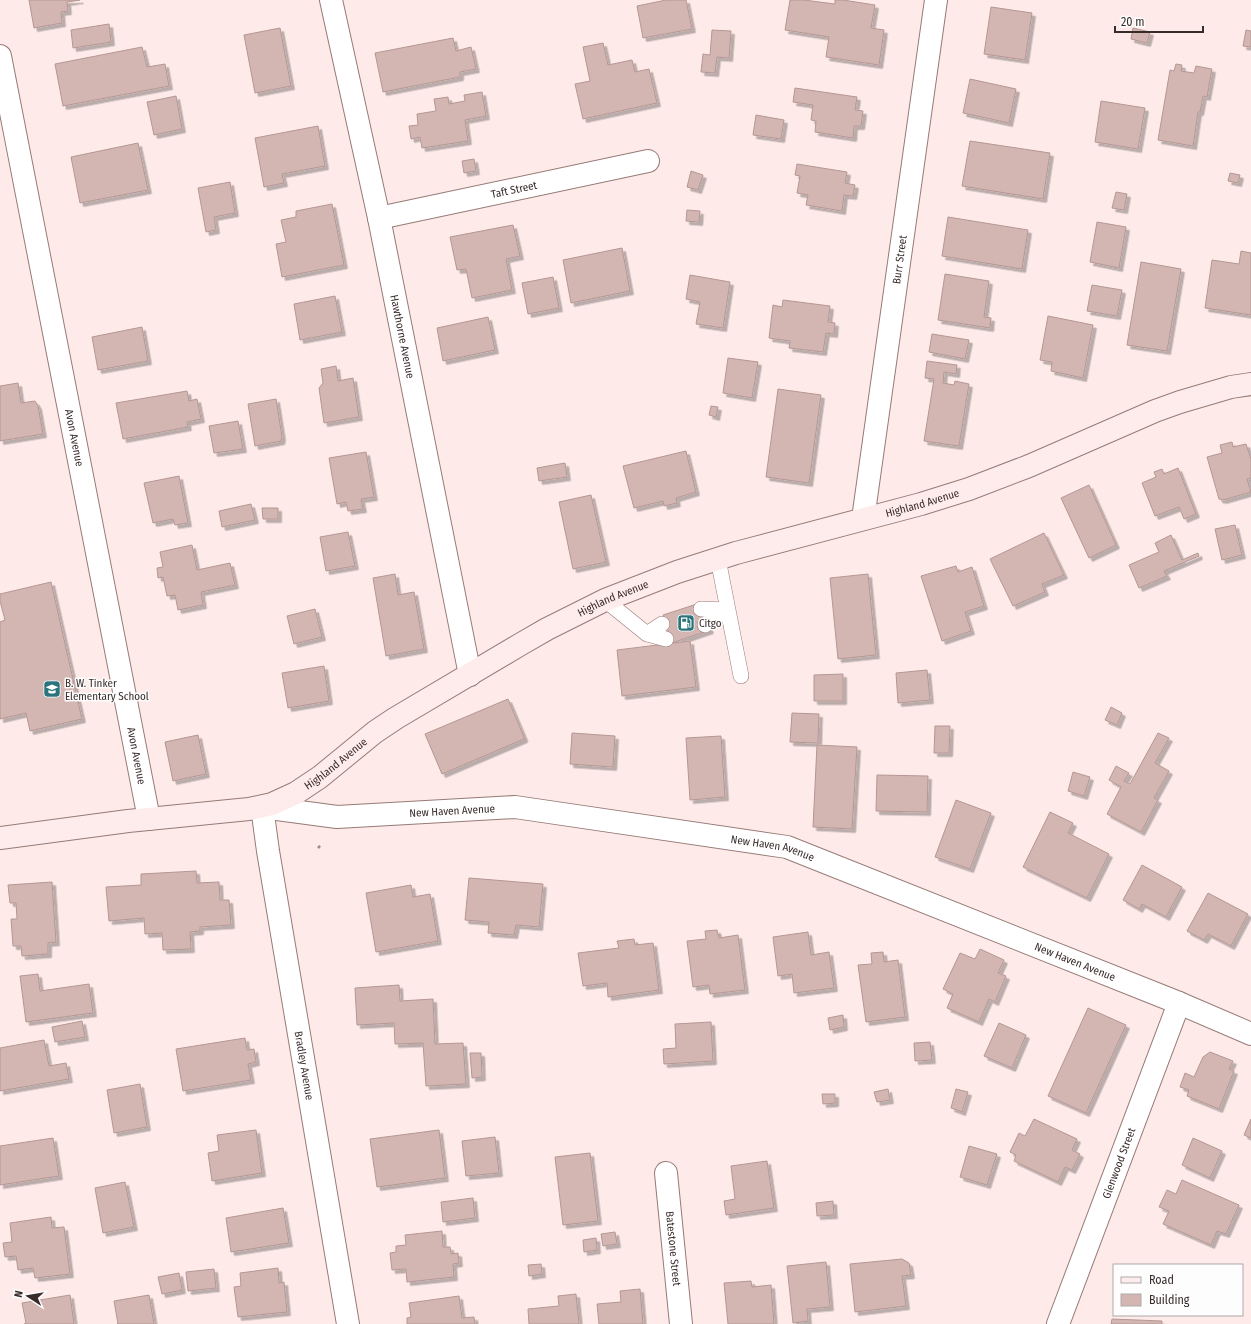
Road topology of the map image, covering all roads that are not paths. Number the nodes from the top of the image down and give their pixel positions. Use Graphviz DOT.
graph roads {
  1 [pos="332,0"];
  2 [pos="936,0"];
  3 [pos="0,56"];
  4 [pos="648,162"];
  5 [pos="379,218"];
  6 [pos="1251,384"];
  7 [pos="863,519"];
  8 [pos="718,559"];
  9 [pos="605,600"];
  10 [pos="701,609"];
  11 [pos="727,610"];
  12 [pos="662,624"];
  13 [pos="705,625"];
  14 [pos="647,634"];
  15 [pos="666,639"];
  16 [pos="470,675"];
  17 [pos="740,676"];
  18 [pos="262,807"];
  19 [pos="149,819"];
  20 [pos="0,838"];
  21 [pos="1179,1003"];
  22 [pos="1251,1034"];
  23 [pos="666,1173"];
  24 [pos="348,1324"];
  25 [pos="681,1324"];
  26 [pos="1058,1324"];
  1 -- 5 [label="street, Hawthorne Avenue"];
  2 -- 7 [label="street, Burr Street"];
  3 -- 19 [label="street, Avon Avenue"];
  4 -- 5 [label="street, Taft Street"];
  5 -- 16 [label="street, Hawthorne Avenue"];
  6 -- 7 [label="main road, Highland Avenue"];
  7 -- 8 [label="main road, Highland Avenue"];
  8 -- 9 [label="main road, Highland Avenue"];
  8 -- 11 [label="lane"];
  9 -- 14 [label="lane"];
  9 -- 16 [label="main road, Highland Avenue"];
  10 -- 11 [label="lane"];
  11 -- 13 [label="lane"];
  11 -- 17 [label="lane"];
  12 -- 14 [label="lane"];
  14 -- 15 [label="lane"];
  16 -- 18 [label="main road, Highland Avenue"];
  18 -- 19 [label="main road, Highland Avenue"];
  18 -- 21 [label="street, New Haven Avenue"];
  18 -- 24 [label="street, Bradley Avenue"];
  19 -- 20 [label="main road, Highland Avenue"];
  21 -- 22 [label="street, New Haven Avenue"];
  21 -- 26 [label="street, Glenwood Street"];
  23 -- 25 [label="street, Batestone Street"];
}
